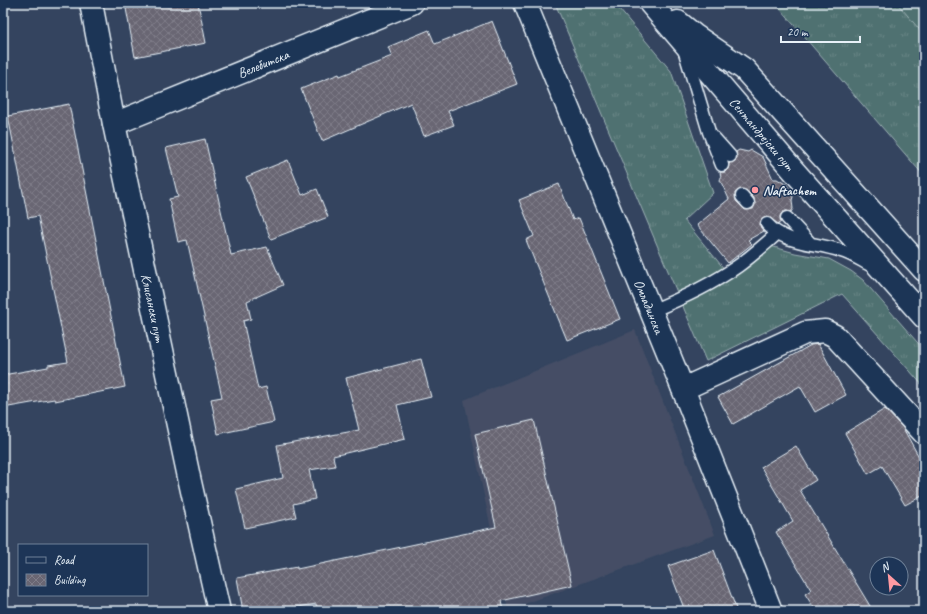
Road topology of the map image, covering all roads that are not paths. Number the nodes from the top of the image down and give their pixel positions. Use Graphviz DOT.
graph roads {
  1 [pos="91,3"];
  2 [pos="412,3"];
  3 [pos="525,3"];
  4 [pos="650,3"];
  5 [pos="656,3"];
  6 [pos="682,40"];
  7 [pos="114,124"];
  8 [pos="709,132"];
  9 [pos="730,156"];
  10 [pos="722,165"];
  11 [pos="787,218"];
  12 [pos="767,224"];
  13 [pos="778,233"];
  14 [pos="811,244"];
  15 [pos="924,270"];
  16 [pos="886,273"];
  17 [pos="651,312"];
  18 [pos="924,317"];
  19 [pos="682,389"];
  20 [pos="924,433"];
  21 [pos="219,611"];
  22 [pos="771,611"];
  1 -- 7 [label="street, Клисански пут"];
  2 -- 7 [label="street, Велебитска"];
  3 -- 17 [label="street, Омладинска"];
  4 -- 6 [label="street, Сентандрејски пут"];
  5 -- 15 [label="street"];
  6 -- 8 [label="lane"];
  6 -- 16 [label="street, Сентандрејски пут"];
  7 -- 21 [label="street, Клисански пут"];
  8 -- 9 [label="lane"];
  8 -- 10 [label="lane"];
  11 -- 14 [label="lane"];
  12 -- 13 [label="lane"];
  13 -- 14 [label="lane"];
  13 -- 17 [label="lane"];
  14 -- 16 [label="lane"];
  16 -- 18 [label="street, Сентандрејски пут"];
  17 -- 19 [label="street, Омладинска"];
  19 -- 20 [label="street"];
  19 -- 22 [label="street, Омладинска"];
}
